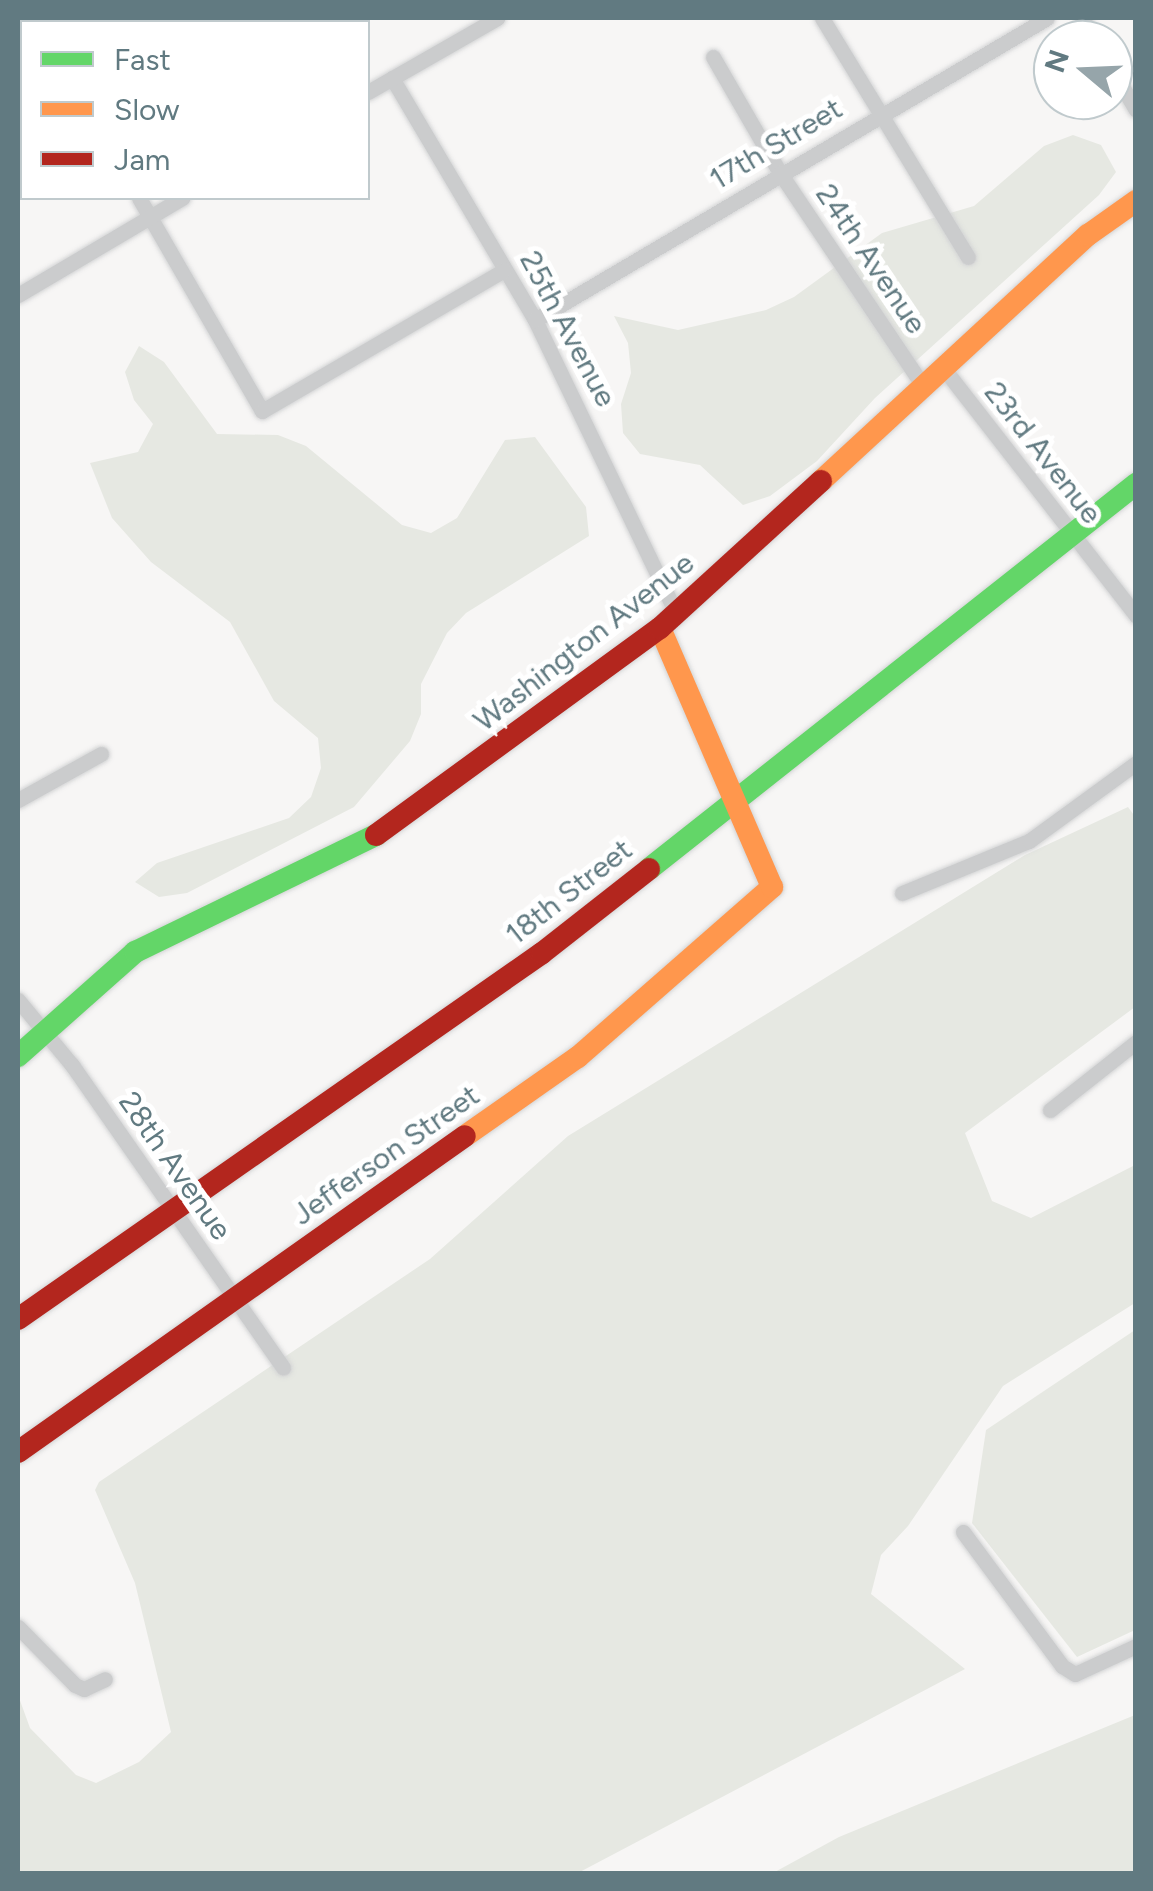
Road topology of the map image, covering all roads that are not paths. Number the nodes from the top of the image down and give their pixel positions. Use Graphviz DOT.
graph roads {
  1 [pos="497,18"];
  2 [pos="822,18"];
  3 [pos="1047,18"];
  4 [pos="713,57"];
  5 [pos="392,78"];
  6 [pos="370,91"];
  7 [pos="880,116"];
  8 [pos="780,173"];
  9 [pos="141,200"];
  10 [pos="178,200"];
  11 [pos="1136,201"];
  12 [pos="150,216"];
  13 [pos="968,257"];
  14 [pos="504,270"];
  15 [pos="18,296"];
  16 [pos="535,320"];
  17 [pos="945,370"];
  18 [pos="923,386"];
  19 [pos="1136,484"];
  20 [pos="1073,536"];
  21 [pos="1136,615"];
  22 [pos="669,621"];
  23 [pos="101,754"];
  24 [pos="1136,763"];
  25 [pos="737,799"];
  26 [pos="18,800"];
  27 [pos="772,887"];
  28 [pos="902,892"];
  29 [pos="18,1000"];
  30 [pos="45,1032"];
  31 [pos="1136,1042"];
  32 [pos="18,1056"];
  33 [pos="1050,1110"];
  34 [pos="173,1211"];
  35 [pos="233,1298"];
  36 [pos="18,1320"];
  37 [pos="282,1368"];
  38 [pos="18,1452"];
  39 [pos="963,1532"];
  40 [pos="18,1627"];
  41 [pos="1136,1646"];
  42 [pos="106,1679"];
  1 -- 5 [label="street"];
  2 -- 7 [label="street"];
  3 -- 7 [label="street, 17th Street"];
  4 -- 8 [label="street, 24th Avenue"];
  5 -- 6 [label="street"];
  5 -- 14 [label="street, 25th Avenue"];
  7 -- 8 [label="street, 17th Street"];
  7 -- 13 [label="street"];
  8 -- 16 [label="street, 17th Street"];
  8 -- 18 [label="street, 24th Avenue"];
  9 -- 12 [label="street"];
  10 -- 12 [label="street"];
  11 -- 17 [label="street, Washington Avenue"];
  12 -- 14 [label="street"];
  12 -- 15 [label="street"];
  14 -- 16 [label="street, 25th Avenue"];
  16 -- 22 [label="street, 25th Avenue"];
  17 -- 18 [label="street, Washington Avenue"];
  17 -- 20 [label="street, 23rd Avenue"];
  18 -- 22 [label="street, Washington Avenue"];
  19 -- 20 [label="street, 18th Street"];
  20 -- 21 [label="street, 23rd Avenue"];
  20 -- 25 [label="street, 18th Street"];
  22 -- 25 [label="street, 25th Avenue"];
  22 -- 30 [label="street, Washington Avenue"];
  23 -- 26 [label="street"];
  24 -- 28 [label="street"];
  25 -- 27 [label="street, 25th Avenue"];
  25 -- 34 [label="street, 18th Street"];
  27 -- 35 [label="street, Jefferson Street"];
  29 -- 30 [label="street, 28th Avenue"];
  30 -- 32 [label="street, Washington Avenue"];
  30 -- 34 [label="street, 28th Avenue"];
  31 -- 33 [label="street"];
  34 -- 35 [label="street, 28th Avenue"];
  34 -- 36 [label="street, 18th Street"];
  35 -- 37 [label="street, 28th Avenue"];
  35 -- 38 [label="street, Jefferson Street"];
  39 -- 41 [label="street"];
  40 -- 42 [label="street"];
}
